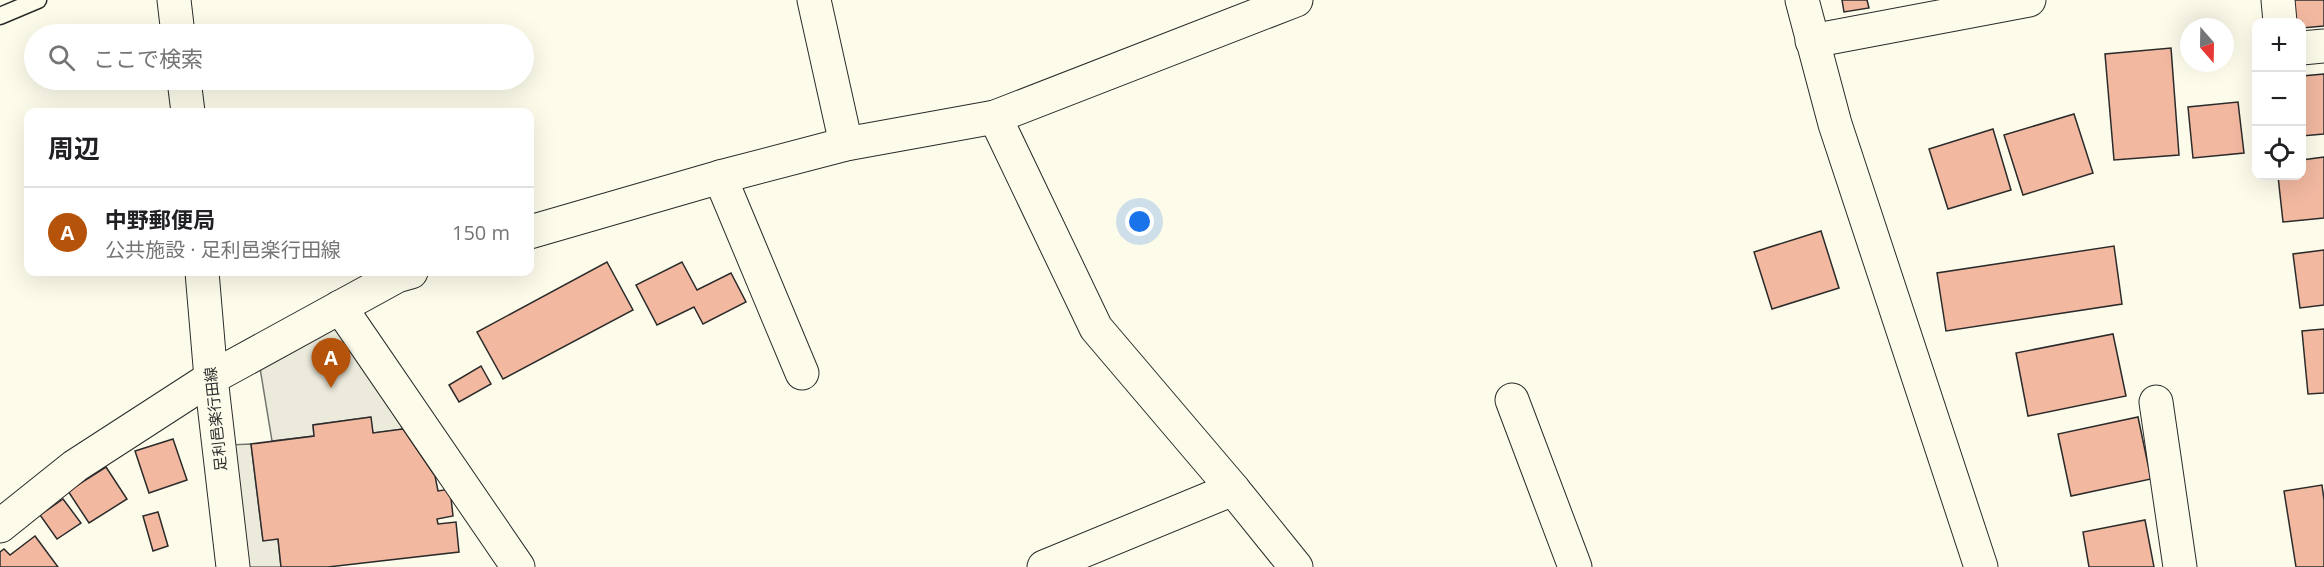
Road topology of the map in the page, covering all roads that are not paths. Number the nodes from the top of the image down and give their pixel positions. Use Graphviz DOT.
graph roads {
  1 [pos="38,0"];
  2 [pos="174,0"];
  3 [pos="814,0"];
  4 [pos="1296,0"];
  5 [pos="1802,0"];
  6 [pos="2029,0"];
  7 [pos="2278,0"];
  8 [pos="0,16"];
  9 [pos="2280,18"];
  10 [pos="177,24"];
  11 [pos="1812,41"];
  12 [pos="2324,46"];
  13 [pos="2306,48"];
  14 [pos="185,90"];
  15 [pos="188,108"];
  16 [pos="995,117"];
  17 [pos="846,144"];
  18 [pos="720,177"];
  19 [pos="534,231"];
  20 [pos="202,276"];
  21 [pos="397,276"];
  22 [pos="340,307"];
  23 [pos="802,373"];
  24 [pos="211,378"];
  25 [pos="1512,400"];
  26 [pos="2156,402"];
  27 [pos="1233,489"];
  28 [pos="0,526"];
  29 [pos="232,567"];
  30 [pos="518,567"];
  31 [pos="1044,567"];
  32 [pos="1296,567"];
  33 [pos="1575,567"];
  34 [pos="1981,567"];
  35 [pos="2180,567"];
  1 -- 8 [label="lane"];
  2 -- 10 [label="street"];
  3 -- 17 [label="street"];
  4 -- 16 [label="street"];
  5 -- 11 [label="street"];
  6 -- 11 [label="street"];
  7 -- 9 [label="street"];
  11 -- 34 [label="street"];
  12 -- 13 [label="street"];
  14 -- 15 [label="street"];
  16 -- 17 [label="street"];
  16 -- 27 [label="street"];
  17 -- 18 [label="street"];
  18 -- 19 [label="street"];
  18 -- 23 [label="street"];
  20 -- 24 [label="street, 足利邑楽行田線"];
  21 -- 22 [label="street"];
  22 -- 24 [label="street"];
  22 -- 30 [label="street"];
  24 -- 28 [label="street"];
  24 -- 29 [label="street, 足利邑楽行田線"];
  25 -- 33 [label="street"];
  26 -- 35 [label="street"];
  27 -- 31 [label="street"];
  27 -- 32 [label="street"];
}
